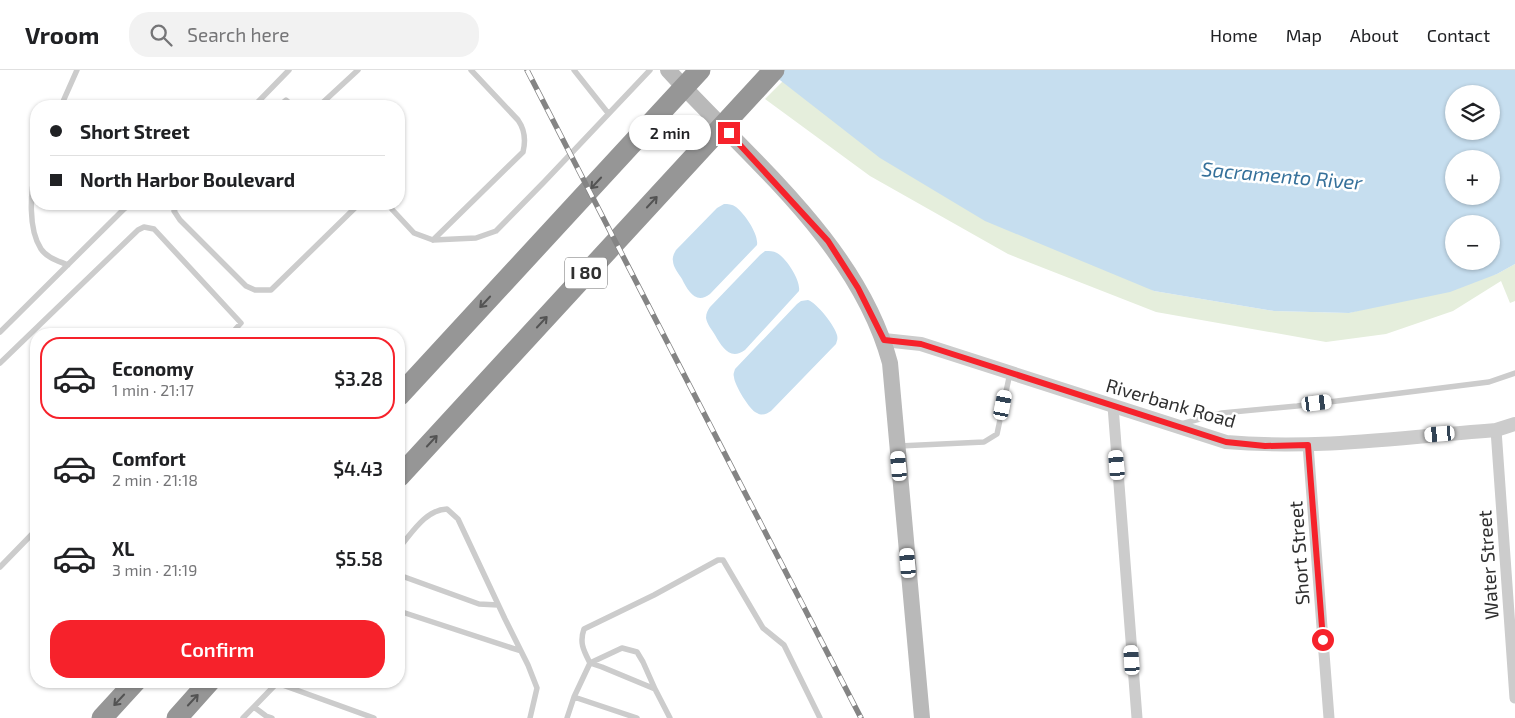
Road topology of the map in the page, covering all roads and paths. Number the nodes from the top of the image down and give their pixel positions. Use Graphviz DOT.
graph roads {
  1 [pos="76,70"];
  2 [pos="289,70"];
  3 [pos="358,70"];
  4 [pos="471,70"];
  5 [pos="574,70"];
  6 [pos="650,70"];
  7 [pos="668,70"];
  8 [pos="700,70"];
  9 [pos="774,70"];
  10 [pos="64,100"];
  11 [pos="260,100"];
  12 [pos="326,100"];
  13 [pos="608,113"];
  14 [pos="33,210"];
  15 [pos="123,210"];
  16 [pos="175,210"];
  17 [pos="353,210"];
  18 [pos="393,210"];
  19 [pos="433,240"];
  20 [pos="68,265"];
  21 [pos="36,328"];
  22 [pos="236,328"];
  23 [pos="0,332"];
  24 [pos="30,333"];
  25 [pos="884,340"];
  26 [pos="0,362"];
  27 [pos="1010,373"];
  28 [pos="1515,373"];
  29 [pos="405,390"];
  30 [pos="1113,406"];
  31 [pos="1515,424"];
  32 [pos="1174,426"];
  33 [pos="1496,430"];
  34 [pos="1308,445"];
  35 [pos="898,446"];
  36 [pos="405,470"];
  37 [pos="30,536"];
  38 [pos="405,541"];
  39 [pos="0,567"];
  40 [pos="405,577"];
  41 [pos="498,605"];
  42 [pos="405,612"];
  43 [pos="521,651"];
  44 [pos="590,663"];
  45 [pos="130,688"];
  46 [pos="204,688"];
  47 [pos="272,688"];
  48 [pos="294,688"];
  49 [pos="655,688"];
  50 [pos="574,697"];
  51 [pos="1515,698"];
  52 [pos="254,707"];
  53 [pos="102,718"];
  54 [pos="176,718"];
  55 [pos="243,718"];
  56 [pos="272,718"];
  57 [pos="374,718"];
  58 [pos="530,718"];
  59 [pos="567,718"];
  60 [pos="637,718"];
  61 [pos="670,718"];
  62 [pos="820,718"];
  63 [pos="922,718"];
  64 [pos="1137,718"];
  65 [pos="1329,718"];
  1 -- 10 [label="lane"];
  2 -- 11 [label="lane"];
  3 -- 12 [label="lane"];
  4 -- 19 [label="lane"];
  5 -- 13 [label="lane"];
  6 -- 13 [label="lane"];
  7 -- 25 [label="main road"];
  8 -- 29 [label="highway, I 80, one-way"];
  36 -- 9 [label="highway, I 80, one-way"];
  13 -- 19 [label="lane"];
  14 -- 20 [label="lane"];
  15 -- 20 [label="lane"];
  16 -- 17 [label="lane"];
  18 -- 19 [label="lane"];
  20 -- 23 [label="lane"];
  21 -- 22 [label="lane"];
  24 -- 26 [label="lane"];
  25 -- 27 [label="street, Riverbank Road"];
  25 -- 35 [label="main road"];
  27 -- 30 [label="street, Riverbank Road"];
  27 -- 35 [label="lane"];
  28 -- 32 [label="lane"];
  30 -- 32 [label="street, Riverbank Road"];
  30 -- 64 [label="street"];
  31 -- 33 [label="street, Riverbank Road"];
  32 -- 34 [label="street, Riverbank Road"];
  33 -- 34 [label="street, Riverbank Road"];
  33 -- 51 [label="street, Water Street"];
  34 -- 65 [label="street, Short Street"];
  35 -- 63 [label="main road"];
  37 -- 39 [label="lane"];
  38 -- 41 [label="lane"];
  40 -- 41 [label="lane"];
  41 -- 43 [label="lane"];
  42 -- 43 [label="lane"];
  43 -- 58 [label="lane"];
  44 -- 49 [label="lane"];
  44 -- 49 [label="lane"];
  44 -- 50 [label="lane"];
  44 -- 62 [label="lane"];
  45 -- 53 [label="highway, one-way"];
  54 -- 46 [label="highway, one-way"];
  47 -- 52 [label="lane"];
  48 -- 57 [label="lane"];
  49 -- 61 [label="lane"];
  50 -- 59 [label="lane"];
  50 -- 60 [label="lane"];
  52 -- 55 [label="lane"];
  52 -- 56 [label="lane"];
}
